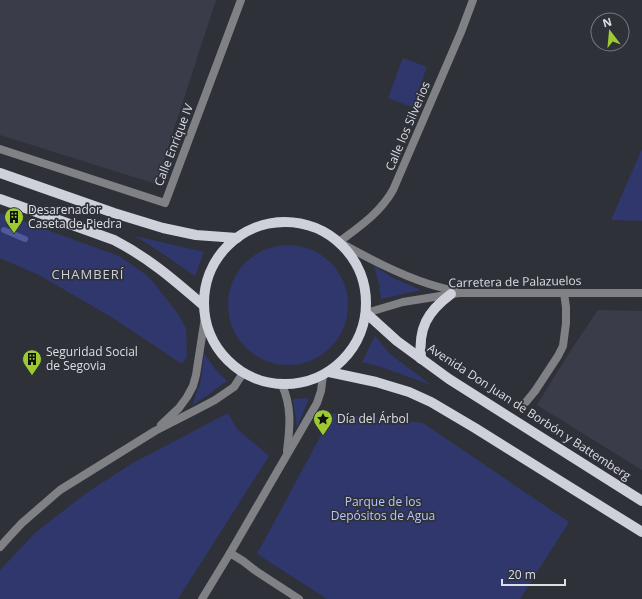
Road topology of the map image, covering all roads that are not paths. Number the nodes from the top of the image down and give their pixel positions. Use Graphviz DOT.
graph roads {
  1 [pos="241,0"];
  2 [pos="473,0"];
  3 [pos="0,149"];
  4 [pos="0,172"];
  5 [pos="0,199"];
  6 [pos="237,238"];
  7 [pos="339,242"];
  8 [pos="455,293"];
  9 [pos="564,293"];
  10 [pos="642,293"];
  11 [pos="203,305"];
  12 [pos="366,313"];
  13 [pos="205,317"];
  14 [pos="421,359"];
  15 [pos="243,373"];
  16 [pos="326,373"];
  17 [pos="282,385"];
  18 [pos="526,402"];
  19 [pos="155,431"];
  20 [pos="287,455"];
  21 [pos="642,500"];
  22 [pos="642,532"];
  23 [pos="0,547"];
  24 [pos="230,552"];
  25 [pos="202,599"];
  26 [pos="299,599"];
  1 -- 3 [label="street, Calle Enrique IV"];
  2 -- 7 [label="street, Calle los Silverios"];
  4 -- 6 [label="main road"];
  5 -- 11 [label="main road"];
  6 -- 7 [label="main road"];
  6 -- 11 [label="main road"];
  7 -- 8 [label="street"];
  7 -- 12 [label="main road"];
  8 -- 9 [label="street, Carretera de Palazuelos"];
  8 -- 12 [label="street, Carretera de Palazuelos"];
  8 -- 14 [label="main road"];
  9 -- 10 [label="street, Carretera de Palazuelos"];
  9 -- 18 [label="street, Avenida Don Juan de Borbón y Battemberg"];
  11 -- 13 [label="main road"];
  12 -- 14 [label="main road, Avenida Don Juan de Borbón y Battemberg"];
  12 -- 16 [label="main road"];
  13 -- 15 [label="main road"];
  13 -- 19 [label="street"];
  14 -- 21 [label="main road, Avenida Don Juan de Borbón y Battemberg"];
  15 -- 17 [label="main road"];
  15 -- 19 [label="street"];
  16 -- 17 [label="main road"];
  16 -- 20 [label="street"];
  16 -- 22 [label="main road"];
  17 -- 20 [label="street"];
  19 -- 23 [label="street"];
  20 -- 24 [label="street"];
  24 -- 25 [label="street"];
  24 -- 26 [label="street"];
}
